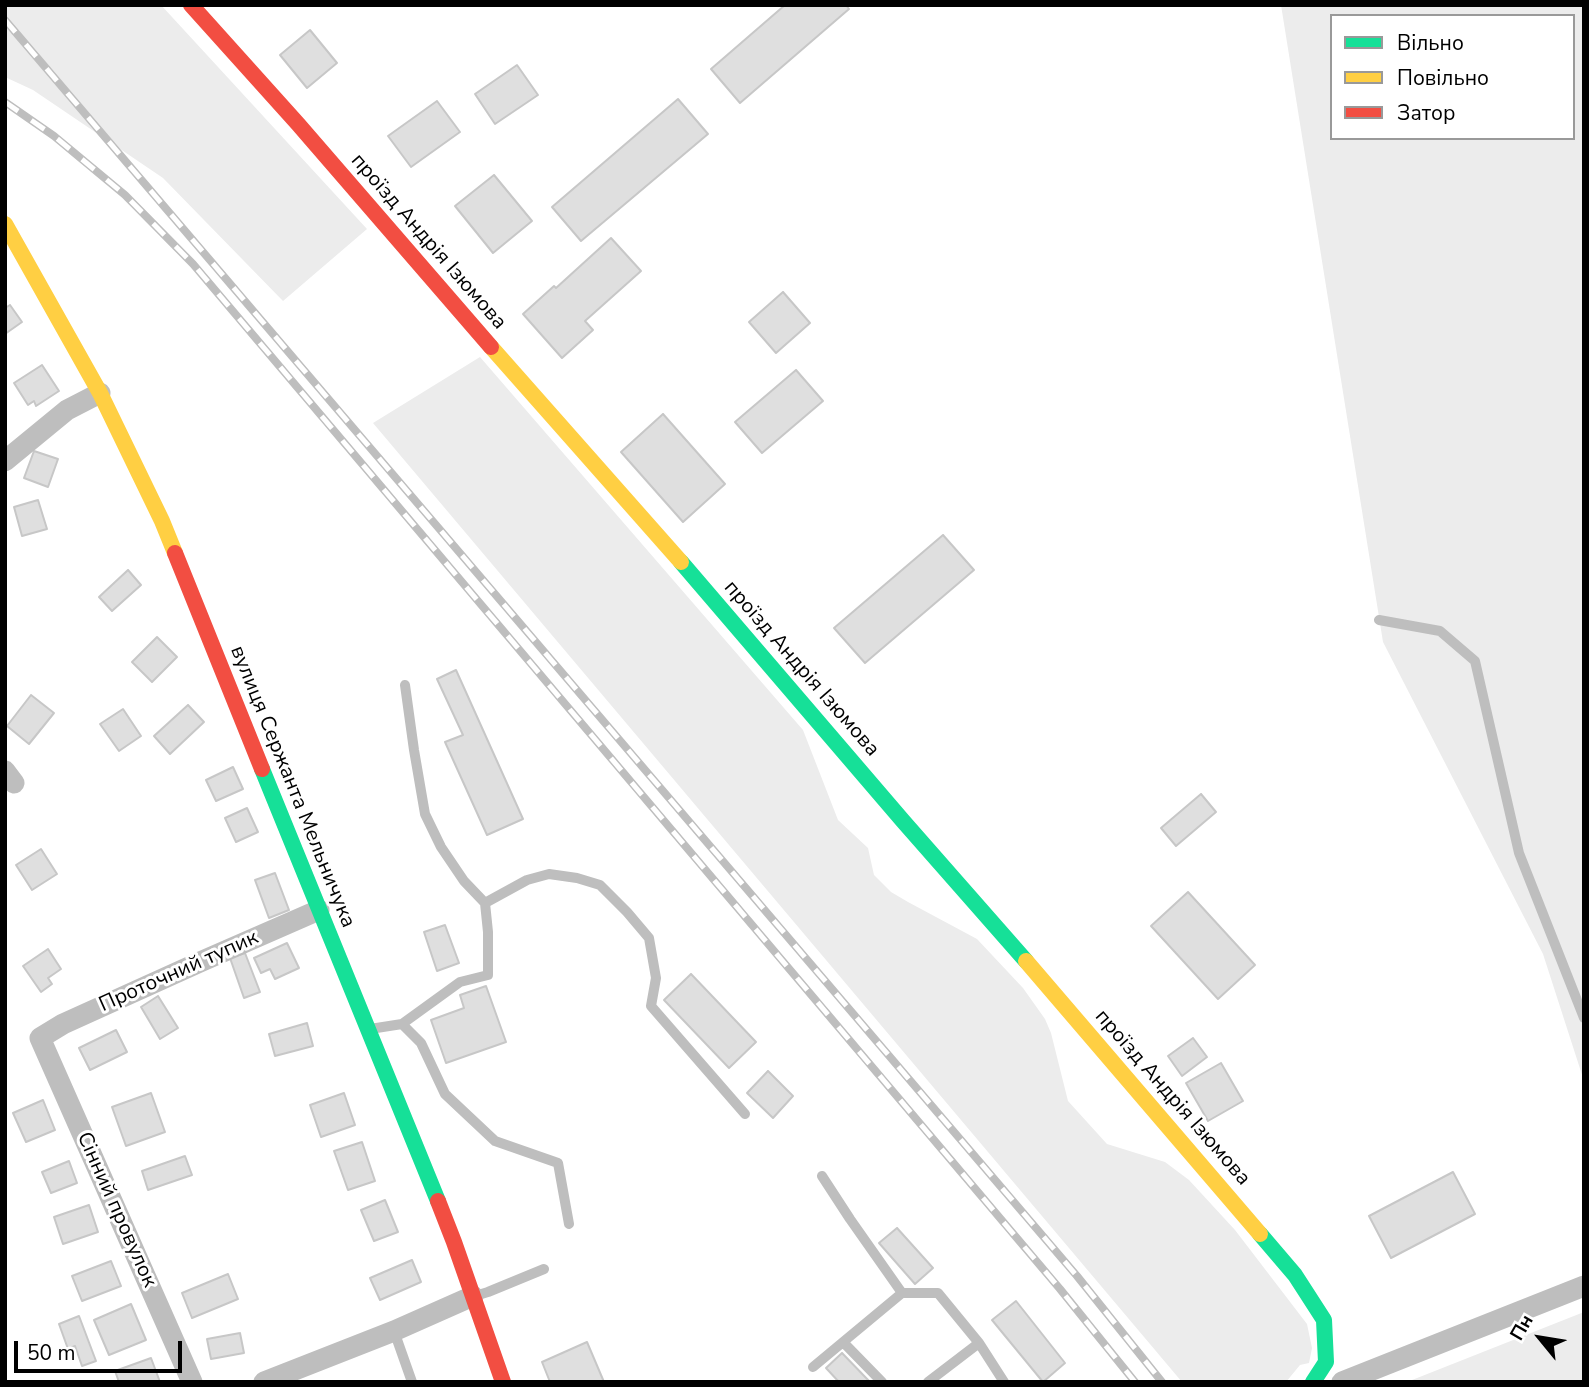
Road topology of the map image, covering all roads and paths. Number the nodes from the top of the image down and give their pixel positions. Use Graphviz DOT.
graph roads {
  1 [pos="191,5"];
  2 [pos="5,224"];
  3 [pos="100,393"];
  4 [pos="5,461"];
  5 [pos="1380,620"];
  6 [pos="405,685"];
  7 [pos="485,903"];
  8 [pos="319,910"];
  9 [pos="1584,1018"];
  10 [pos="401,1024"];
  11 [pos="368,1029"];
  12 [pos="40,1038"];
  13 [pos="745,1114"];
  14 [pos="822,1176"];
  15 [pos="569,1224"];
  16 [pos="544,1269"];
  17 [pos="1584,1286"];
  18 [pos="902,1293"];
  19 [pos="473,1296"];
  20 [pos="394,1331"];
  21 [pos="843,1342"];
  22 [pos="979,1342"];
  23 [pos="813,1367"];
  24 [pos="191,1382"];
  25 [pos="264,1382"];
  26 [pos="412,1382"];
  27 [pos="503,1382"];
  28 [pos="883,1382"];
  29 [pos="928,1382"];
  30 [pos="1004,1382"];
  31 [pos="1313,1382"];
  32 [pos="1342,1382"];
  1 -- 31 [label="street, проїзд Андрія Ізюмова"];
  2 -- 3 [label="street, вулиця Сержанта Мельничука"];
  3 -- 4 [label="street"];
  3 -- 8 [label="street, вулиця Сержанта Мельничука"];
  5 -- 9 [label="lane"];
  6 -- 7 [label="lane"];
  7 -- 10 [label="lane"];
  7 -- 13 [label="lane"];
  8 -- 11 [label="street, вулиця Сержанта Мельничука"];
  8 -- 12 [label="street, Проточний тупик"];
  10 -- 11 [label="lane"];
  10 -- 15 [label="lane"];
  11 -- 19 [label="street, вулиця Сержанта Мельничука"];
  12 -- 24 [label="street, Сінний провулок"];
  14 -- 18 [label="lane"];
  16 -- 19 [label="lane"];
  17 -- 32 [label="street"];
  18 -- 21 [label="lane"];
  18 -- 22 [label="lane"];
  19 -- 20 [label="street"];
  19 -- 27 [label="street, вулиця Сержанта Мельничука"];
  20 -- 25 [label="street"];
  20 -- 26 [label="lane"];
  21 -- 23 [label="lane"];
  21 -- 28 [label="lane"];
  22 -- 29 [label="lane"];
  22 -- 30 [label="lane"];
}
